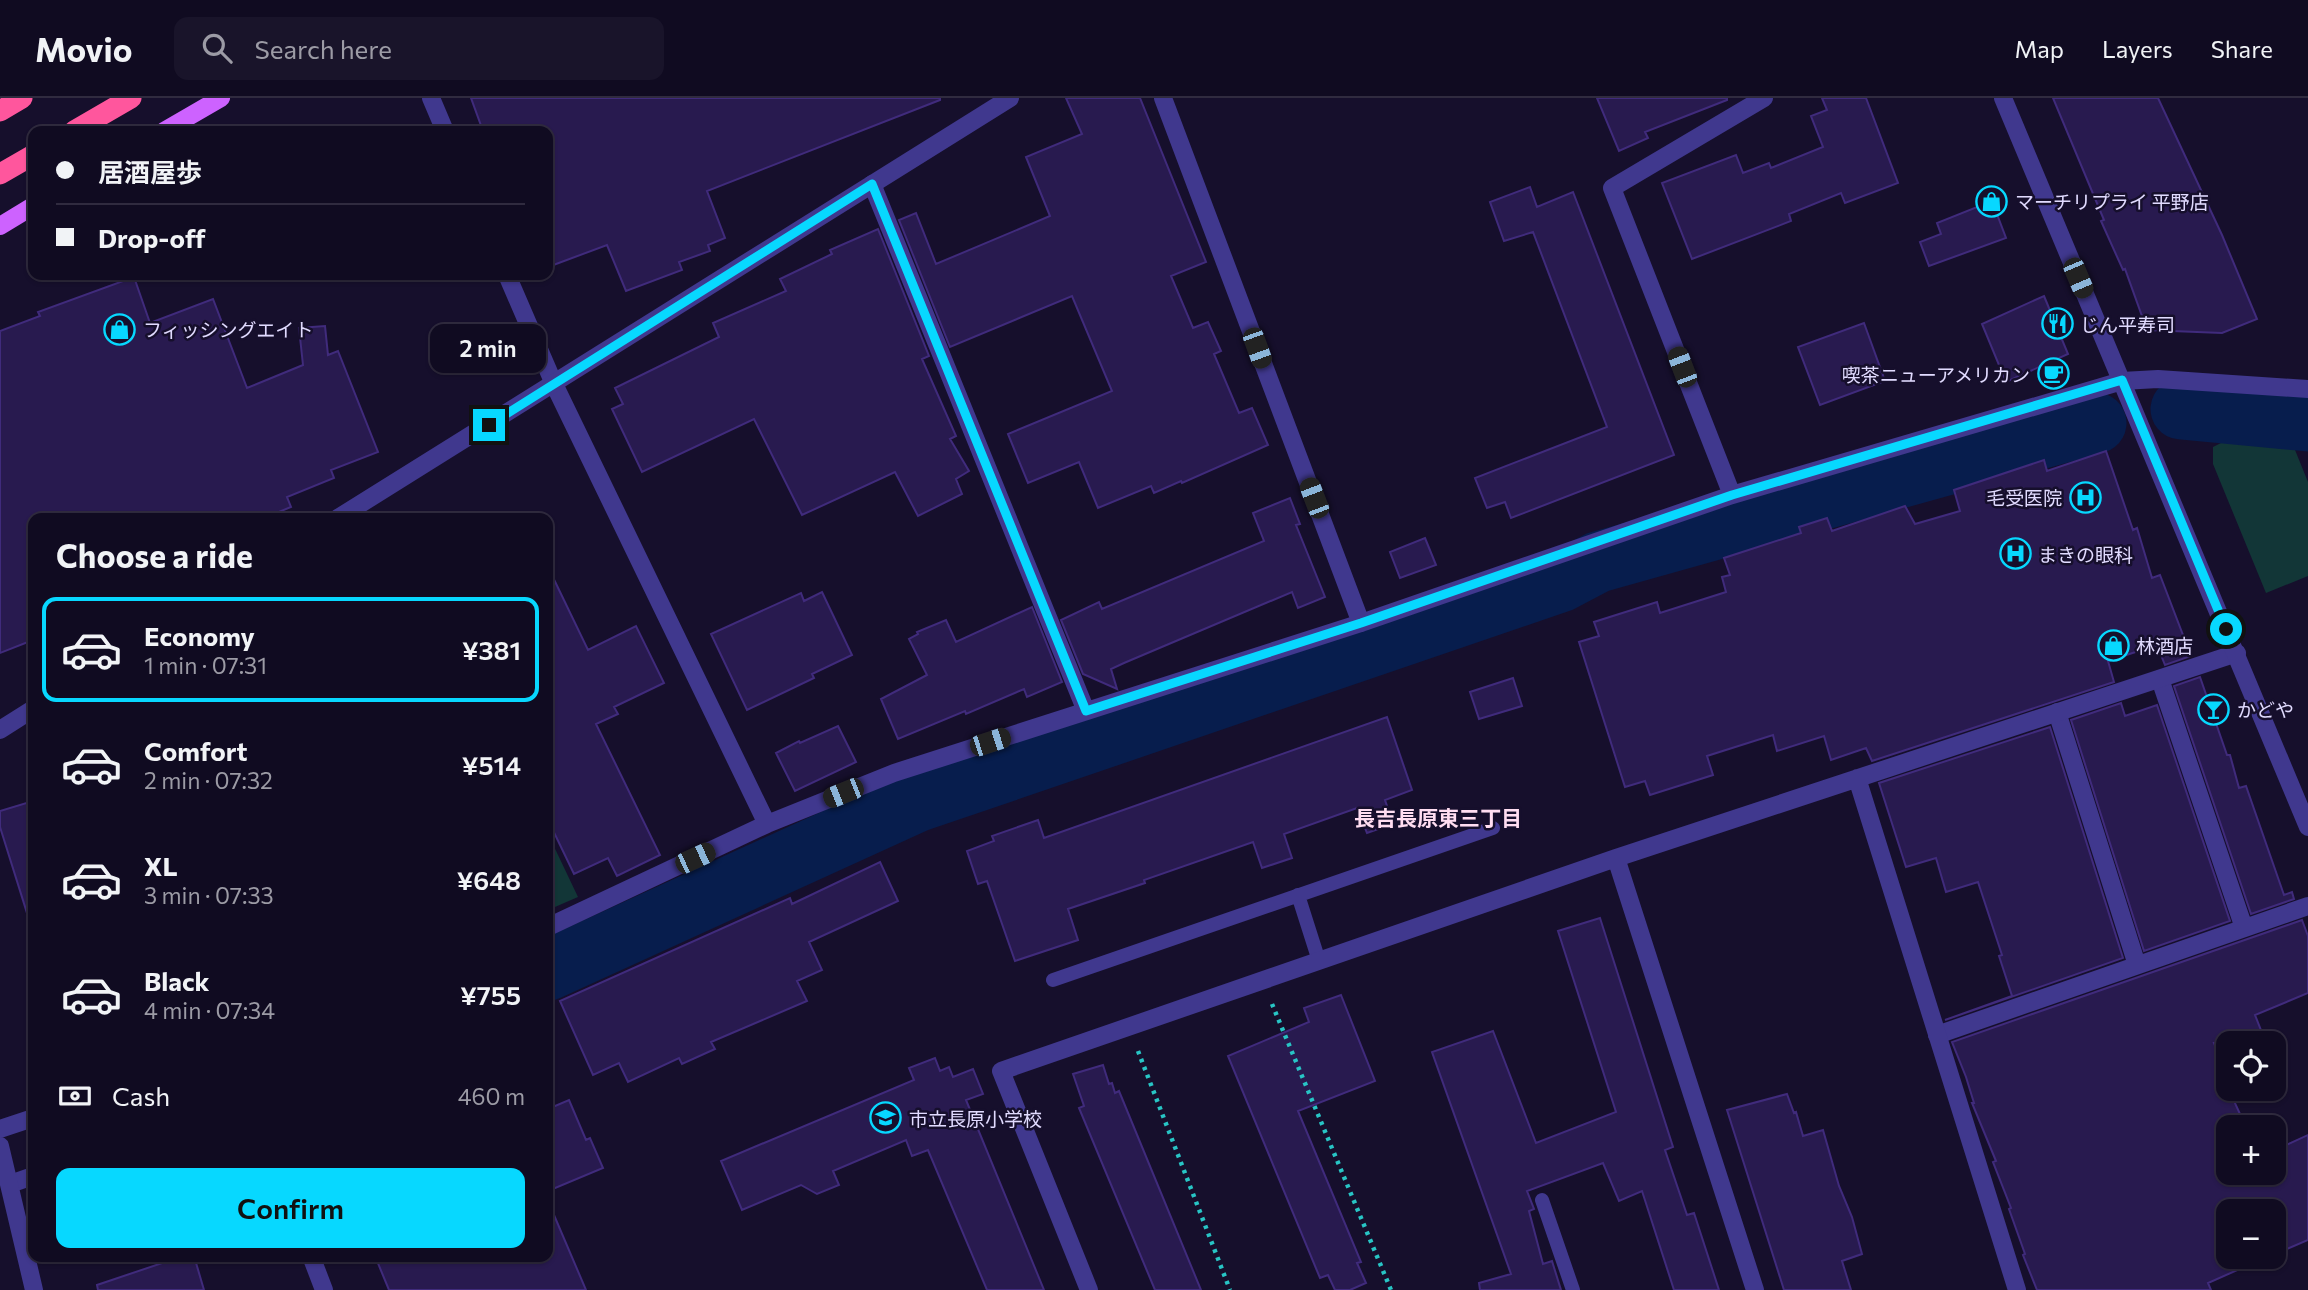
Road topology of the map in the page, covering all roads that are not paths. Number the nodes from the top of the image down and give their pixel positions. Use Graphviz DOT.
graph roads {
  1 [pos="22,98"];
  2 [pos="131,98"];
  3 [pos="221,98"];
  4 [pos="431,98"];
  5 [pos="1010,98"];
  6 [pos="1163,98"];
  7 [pos="1764,98"];
  8 [pos="2003,98"];
  9 [pos="0,111"];
  10 [pos="83,126"];
  11 [pos="173,126"];
  12 [pos="443,126"];
  13 [pos="28,158"];
  14 [pos="0,174"];
  15 [pos="872,184"];
  16 [pos="28,209"];
  17 [pos="0,226"];
  18 [pos="509,280"];
  19 [pos="2122,380"];
  20 [pos="554,384"];
  21 [pos="2308,389"];
  22 [pos="1732,495"];
  23 [pos="346,513"];
  24 [pos="1361,623"];
  25 [pos="2237,653"];
  26 [pos="2160,679"];
  27 [pos="1086,711"];
  28 [pos="28,712"];
  29 [pos="2057,712"];
  30 [pos="0,730"];
  31 [pos="1857,778"];
  32 [pos="767,824"];
  33 [pos="2308,827"];
  34 [pos="1493,828"];
  35 [pos="1616,858"];
  36 [pos="1298,895"];
  37 [pos="2308,906"];
  38 [pos="553,925"];
  39 [pos="2244,928"];
  40 [pos="1319,961"];
  41 [pos="2137,965"];
  42 [pos="1053,980"];
  43 [pos="1937,1035"];
  44 [pos="28,1120"];
  45 [pos="0,1129"];
  46 [pos="0,1146"];
  47 [pos="28,1177"];
  48 [pos="10,1184"];
  49 [pos="1542,1200"];
  50 [pos="313,1262"];
  51 [pos="34,1290"];
  52 [pos="324,1290"];
  53 [pos="1089,1290"];
  54 [pos="1573,1290"];
  55 [pos="1755,1290"];
  56 [pos="2017,1290"];
  1 -- 9 [label="highway"];
  2 -- 10 [label="highway"];
  3 -- 11 [label="main road"];
  4 -- 12 [label="street"];
  5 -- 15 [label="street"];
  6 -- 24 [label="street"];
  7 -- 22 [label="street"];
  8 -- 19 [label="street"];
  13 -- 14 [label="highway"];
  15 -- 20 [label="street"];
  15 -- 27 [label="street"];
  16 -- 17 [label="main road"];
  18 -- 20 [label="street"];
  19 -- 21 [label="street"];
  19 -- 22 [label="street"];
  19 -- 25 [label="street"];
  20 -- 23 [label="street"];
  20 -- 32 [label="street"];
  22 -- 24 [label="street"];
  24 -- 27 [label="street"];
  25 -- 26 [label="street"];
  25 -- 33 [label="street"];
  26 -- 29 [label="street"];
  26 -- 39 [label="street"];
  27 -- 32 [label="street"];
  28 -- 30 [label="street"];
  29 -- 31 [label="street"];
  29 -- 41 [label="street"];
  31 -- 35 [label="street"];
  31 -- 43 [label="street"];
  32 -- 38 [label="street"];
  34 -- 36 [label="lane"];
  35 -- 40 [label="street"];
  35 -- 55 [label="street"];
  36 -- 40 [label="lane"];
  36 -- 42 [label="lane"];
  37 -- 39 [label="street"];
  39 -- 41 [label="street"];
  40 -- 53 [label="street"];
  41 -- 43 [label="street"];
  43 -- 56 [label="street"];
  44 -- 45 [label="street"];
  46 -- 48 [label="street"];
  47 -- 48 [label="street"];
  48 -- 51 [label="street"];
  49 -- 54 [label="lane"];
  50 -- 52 [label="street"];
}
